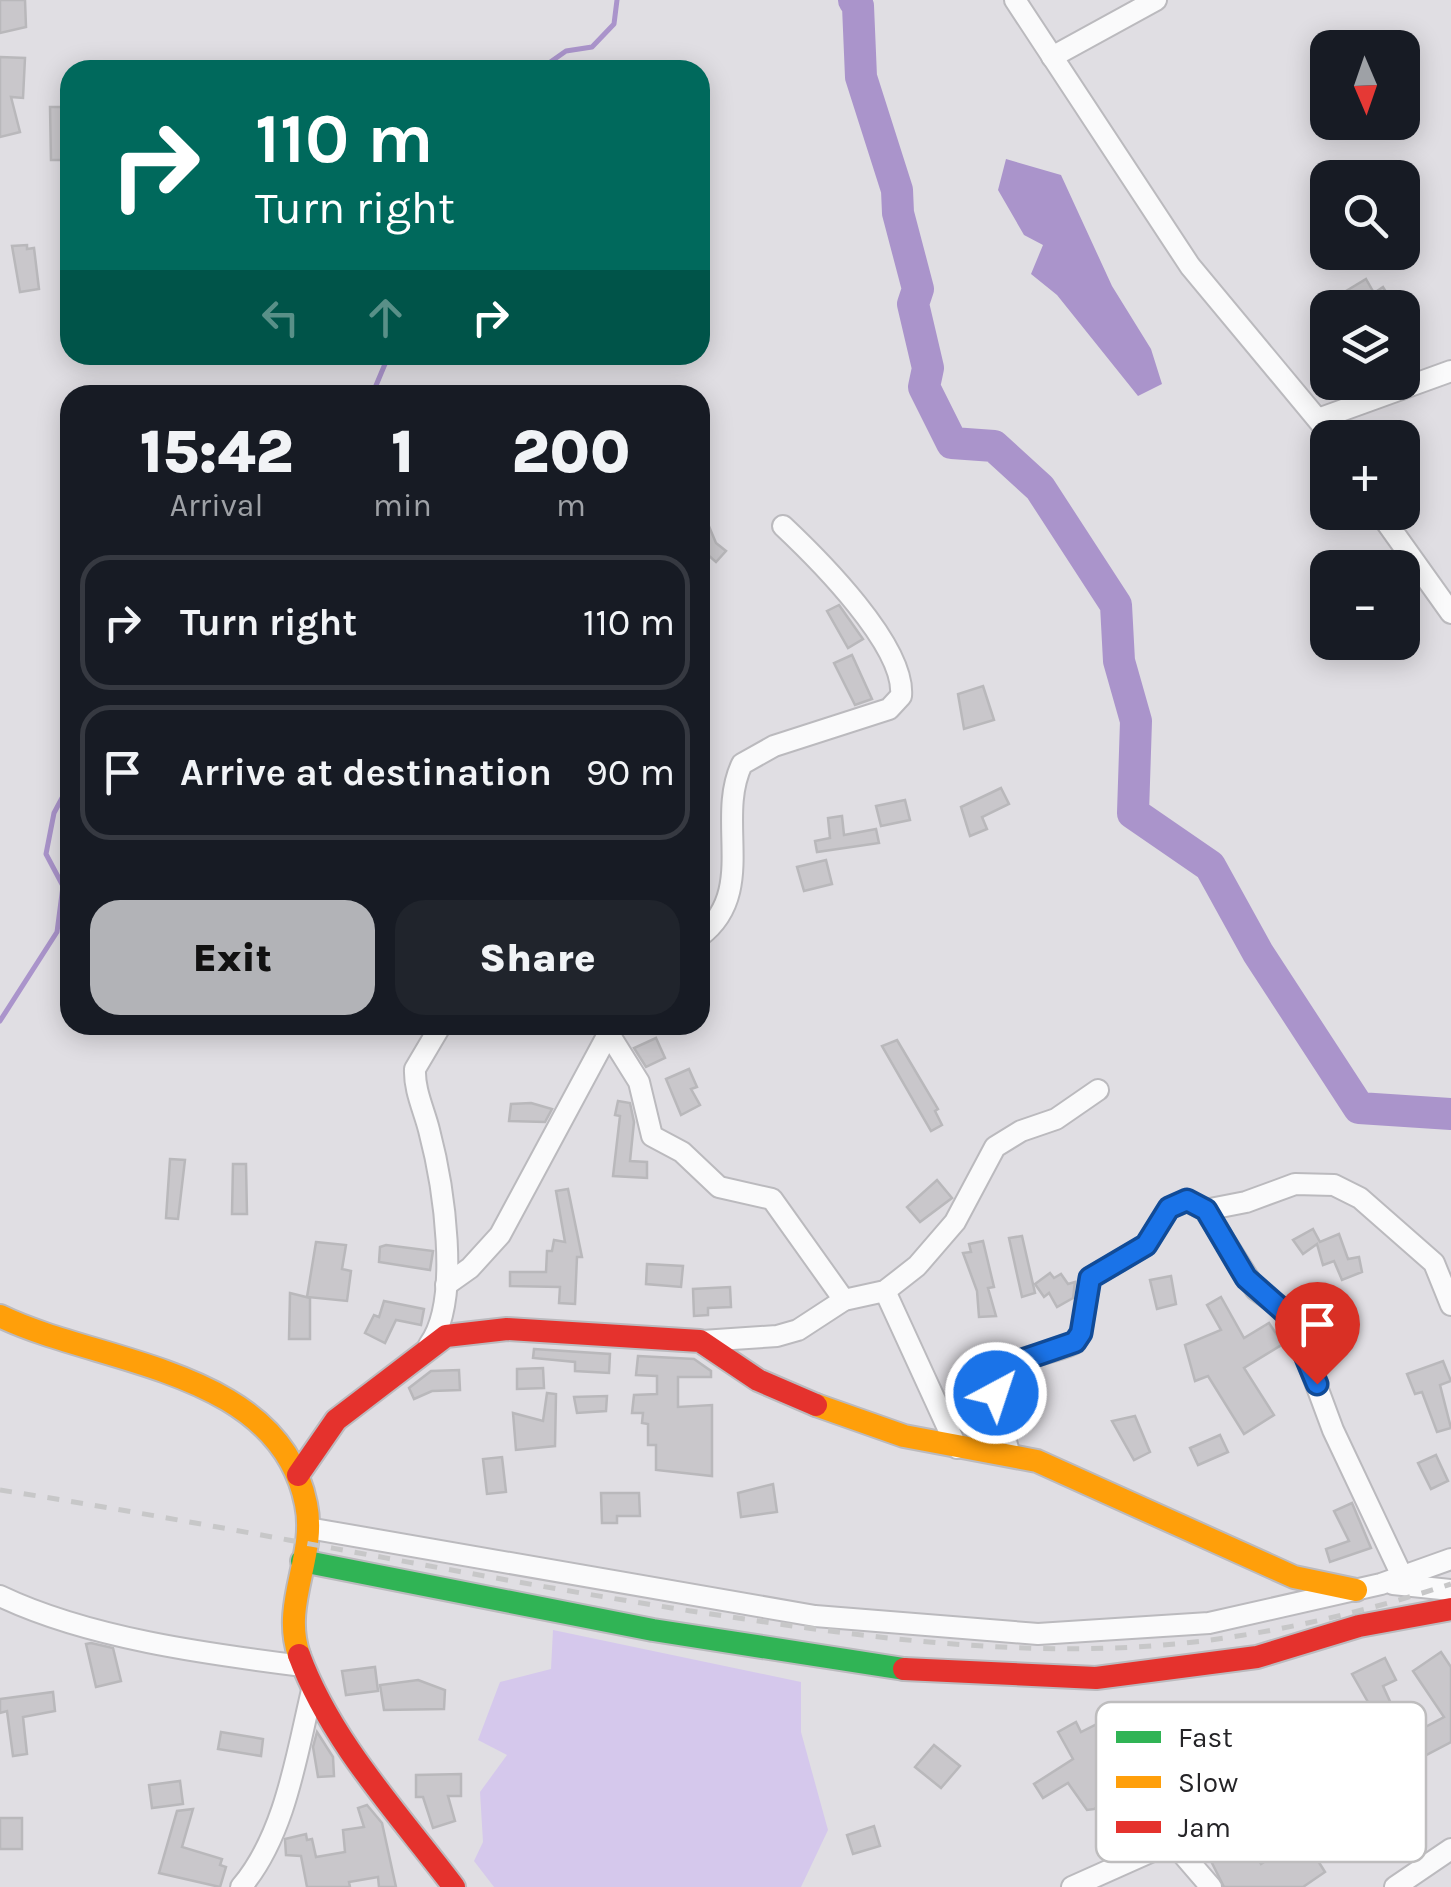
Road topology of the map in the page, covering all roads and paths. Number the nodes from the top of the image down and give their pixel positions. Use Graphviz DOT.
graph roads {
  1 [pos="1014,0"];
  2 [pos="1156,0"];
  3 [pos="1052,57"];
  4 [pos="1451,371"];
  5 [pos="1321,418"];
  6 [pos="783,526"];
  7 [pos="1392,530"];
  8 [pos="1451,613"];
  9 [pos="710,927"];
  10 [pos="434,1035"];
  11 [pos="608,1035"];
  12 [pos="614,1035"];
  13 [pos="1098,1090"];
  14 [pos="1206,1210"];
  15 [pos="446,1285"];
  16 [pos="886,1290"];
  17 [pos="844,1300"];
  18 [pos="1451,1305"];
  19 [pos="0,1316"];
  20 [pos="700,1341"];
  21 [pos="428,1346"];
  22 [pos="957,1448"];
  23 [pos="1010,1456"];
  24 [pos="298,1475"];
  25 [pos="308,1528"];
  26 [pos="1451,1559"];
  27 [pos="302,1561"];
  28 [pos="1402,1576"];
  29 [pos="1381,1584"];
  30 [pos="1356,1590"];
  31 [pos="1451,1590"];
  32 [pos="0,1596"];
  33 [pos="1451,1609"];
  34 [pos="308,1676"];
  35 [pos="1451,1849"];
  36 [pos="1129,1862"];
  37 [pos="1190,1862"];
  38 [pos="241,1887"];
  39 [pos="454,1887"];
  40 [pos="1072,1887"];
  41 [pos="1212,1887"];
  42 [pos="1395,1887"];
  1 -- 3 [label="street"];
  2 -- 3 [label="street"];
  3 -- 5 [label="street"];
  4 -- 5 [label="street"];
  6 -- 9 [label="street"];
  7 -- 8 [label="street"];
  10 -- 15 [label="street"];
  11 -- 15 [label="street"];
  12 -- 17 [label="street"];
  13 -- 16 [label="street"];
  14 -- 18 [label="street"];
  14 -- 23 [label="street"];
  14 -- 28 [label="street"];
  15 -- 21 [label="street"];
  16 -- 17 [label="street"];
  16 -- 22 [label="street"];
  17 -- 20 [label="street"];
  19 -- 24 [label="street"];
  20 -- 21 [label="street"];
  20 -- 22 [label="street"];
  21 -- 24 [label="street"];
  22 -- 23 [label="street"];
  23 -- 30 [label="street"];
  24 -- 25 [label="street"];
  25 -- 27 [label="street"];
  25 -- 30 [label="street"];
  26 -- 28 [label="street"];
  27 -- 33 [label="street"];
  27 -- 34 [label="street"];
  28 -- 29 [label="street"];
  29 -- 30 [label="street"];
  29 -- 31 [label="street"];
  32 -- 34 [label="street"];
  34 -- 38 [label="street"];
  34 -- 39 [label="street"];
  35 -- 42 [label="street"];
  36 -- 40 [label="street"];
  37 -- 41 [label="street"];
}
